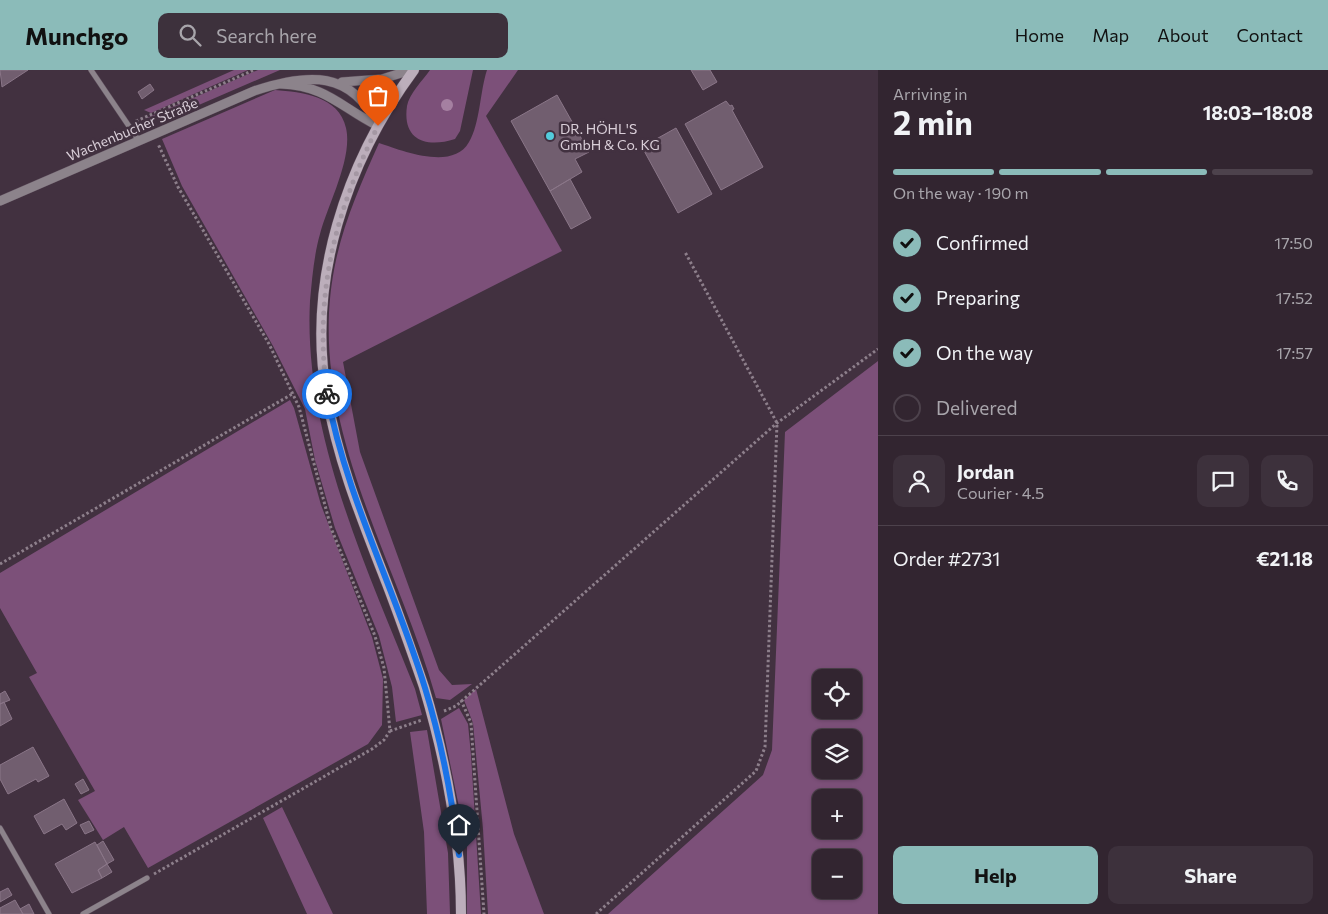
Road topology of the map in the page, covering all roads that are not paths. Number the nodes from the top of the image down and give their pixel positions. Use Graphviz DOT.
graph roads {
  1 [pos="91,70"];
  2 [pos="413,70"];
  3 [pos="337,81"];
  4 [pos="275,84"];
  5 [pos="378,126"];
  6 [pos="140,141"];
  7 [pos="0,201"];
  8 [pos="0,828"];
  9 [pos="147,878"];
  10 [pos="49,914"];
  11 [pos="84,914"];
  12 [pos="461,914"];
  1 -- 6 [label="street"];
  2 -- 3 [label="street"];
  2 -- 5 [label="main road"];
  3 -- 4 [label="street, Wachenbucher Straße"];
  3 -- 5 [label="street, Wachenbucher Straße"];
  4 -- 5 [label="street, Wachenbucher Straße"];
  4 -- 6 [label="street, Wachenbucher Straße"];
  5 -- 12 [label="main road"];
  6 -- 7 [label="street, Wachenbucher Straße"];
  8 -- 10 [label="street"];
  9 -- 11 [label="street"];
}
